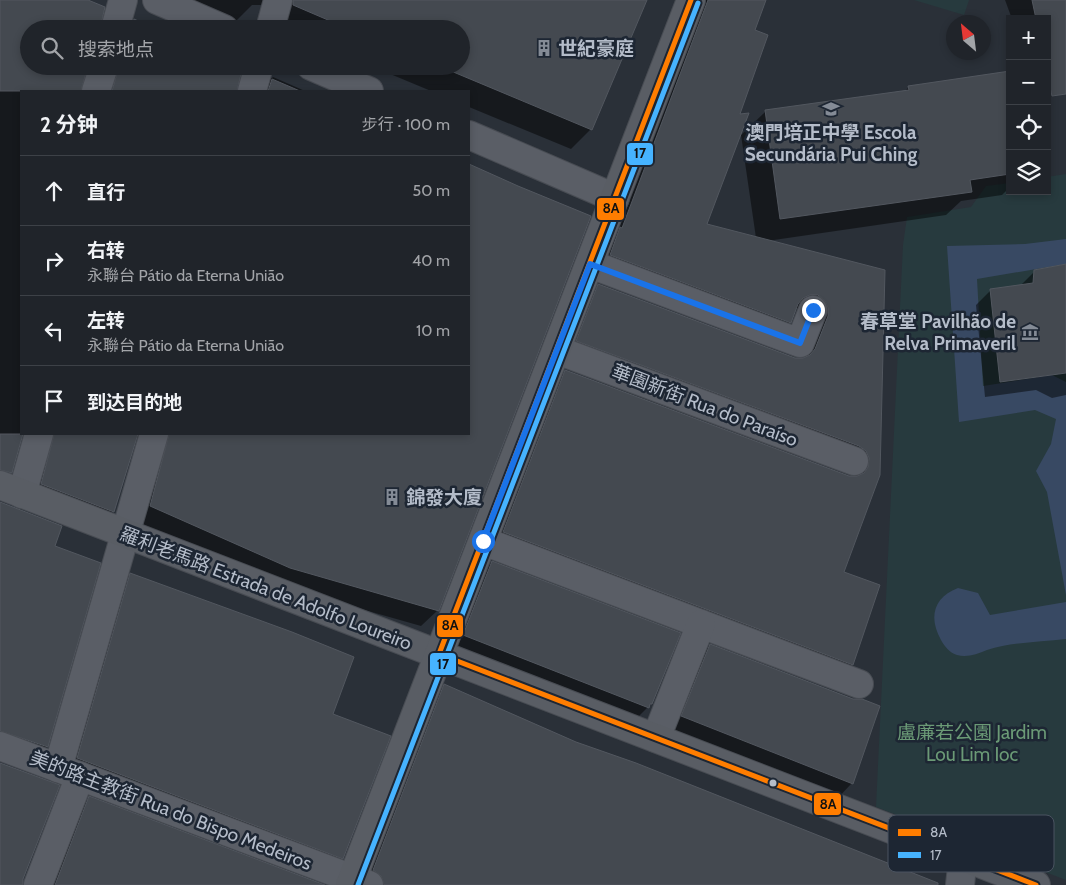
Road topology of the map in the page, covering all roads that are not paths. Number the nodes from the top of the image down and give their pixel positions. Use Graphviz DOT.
graph roads {
  1 [pos="123,0"];
  2 [pos="157,0"];
  3 [pos="278,0"];
  4 [pos="691,0"];
  5 [pos="117,20"];
  6 [pos="203,20"];
  7 [pos="272,20"];
  8 [pos="101,75"];
  9 [pos="256,75"];
  10 [pos="332,75"];
  11 [pos="96,90"];
  12 [pos="252,90"];
  13 [pos="366,90"];
  14 [pos="470,135"];
  15 [pos="615,198"];
  16 [pos="590,264"];
  17 [pos="813,310"];
  18 [pos="556,350"];
  19 [pos="39,435"];
  20 [pos="154,435"];
  21 [pos="854,461"];
  22 [pos="11,489"];
  23 [pos="125,533"];
  24 [pos="483,541"];
  25 [pos="700,624"];
  26 [pos="439,654"];
  27 [pos="859,684"];
  28 [pos="656,738"];
  29 [pos="0,746"];
  30 [pos="69,772"];
  31 [pos="888,828"];
  32 [pos="961,872"];
  33 [pos="1002,872"];
  34 [pos="357,883"];
  35 [pos="38,885"];
  36 [pos="960,885"];
  37 [pos="1036,885"];
  1 -- 5 [label="street"];
  2 -- 6 [label="street"];
  3 -- 7 [label="street"];
  4 -- 15 [label="street"];
  8 -- 11 [label="street"];
  9 -- 12 [label="street"];
  10 -- 13 [label="street"];
  14 -- 15 [label="street"];
  15 -- 16 [label="street"];
  16 -- 17 [label="street"];
  16 -- 18 [label="street"];
  18 -- 21 [label="street, 華園新街 Rua do Paraíso"];
  18 -- 24 [label="street"];
  19 -- 22 [label="street"];
  20 -- 23 [label="street"];
  22 -- 23 [label="street, 羅利老馬路 Estrada de Adolfo Loureiro"];
  23 -- 26 [label="street, 羅利老馬路 Estrada de Adolfo Loureiro"];
  23 -- 30 [label="street"];
  24 -- 25 [label="street"];
  24 -- 26 [label="street"];
  25 -- 27 [label="street"];
  25 -- 28 [label="street"];
  26 -- 28 [label="street, 羅利老馬路 Estrada de Adolfo Loureiro"];
  26 -- 34 [label="street"];
  28 -- 31 [label="street, 羅利老馬路 Estrada de Adolfo Loureiro"];
  29 -- 30 [label="street, 美的路主教街 Rua do Bispo Medeiros"];
  30 -- 34 [label="street, 美的路主教街 Rua do Bispo Medeiros"];
  30 -- 35 [label="street"];
  32 -- 36 [label="street"];
  33 -- 37 [label="street, 羅利老馬路 Estrada de Adolfo Loureiro"];
}
